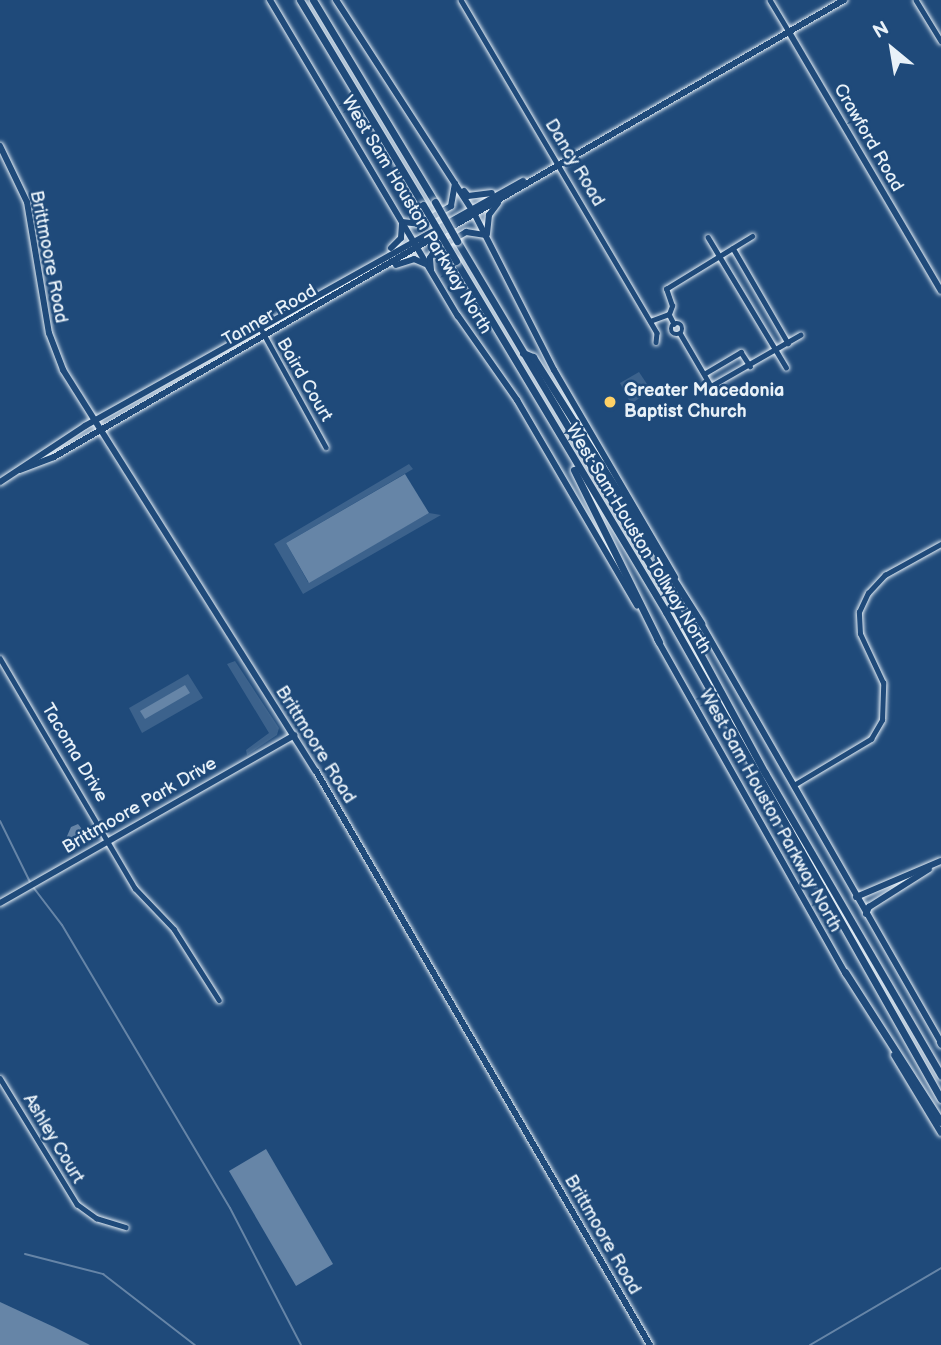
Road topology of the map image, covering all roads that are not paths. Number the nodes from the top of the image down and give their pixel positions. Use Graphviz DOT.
graph roads {
  1 [pos="270,0"];
  2 [pos="300,0"];
  3 [pos="315,0"];
  4 [pos="336,0"];
  5 [pos="461,0"];
  6 [pos="770,0"];
  7 [pos="844,0"];
  8 [pos="916,0"];
  9 [pos="789,32"];
  10 [pos="941,41"];
  11 [pos="0,146"];
  12 [pos="558,163"];
  13 [pos="456,182"];
  14 [pos="507,192"];
  15 [pos="470,207"];
  16 [pos="475,215"];
  17 [pos="402,222"];
  18 [pos="487,236"];
  19 [pos="752,236"];
  20 [pos="708,237"];
  21 [pos="412,240"];
  22 [pos="417,248"];
  23 [pos="733,248"];
  24 [pos="719,256"];
  25 [pos="373,262"];
  26 [pos="432,272"];
  27 [pos="362,280"];
  28 [pos="941,291"];
  29 [pos="669,314"];
  30 [pos="650,321"];
  31 [pos="260,326"];
  32 [pos="800,335"];
  33 [pos="263,336"];
  34 [pos="656,342"];
  35 [pos="788,343"];
  36 [pos="775,350"];
  37 [pos="523,353"];
  38 [pos="750,366"];
  39 [pos="786,367"];
  40 [pos="704,374"];
  41 [pos="94,422"];
  42 [pos="99,430"];
  43 [pos="327,447"];
  44 [pos="575,466"];
  45 [pos="20,470"];
  46 [pos="0,482"];
  47 [pos="941,544"];
  48 [pos="701,624"];
  49 [pos="659,642"];
  50 [pos="0,658"];
  51 [pos="294,735"];
  52 [pos="793,785"];
  53 [pos="110,840"];
  54 [pos="941,861"];
  55 [pos="934,865"];
  56 [pos="856,897"];
  57 [pos="0,903"];
  58 [pos="866,914"];
  59 [pos="845,972"];
  60 [pos="219,1000"];
  61 [pos="941,1043"];
  62 [pos="941,1076"];
  63 [pos="0,1078"];
  64 [pos="941,1099"];
  65 [pos="941,1122"];
  66 [pos="941,1133"];
  67 [pos="126,1227"];
  68 [pos="650,1345"];
  1 -- 17 [label="main road, West Sam Houston Parkway North"];
  2 -- 44 [label="highway, West Sam Houston Tollway North, bridge"];
  3 -- 37 [label="highway, West Sam Houston Tollway North, bridge"];
  4 -- 13 [label="main road, West Sam Houston Parkway North"];
  5 -- 12 [label="street, Dancy Road"];
  6 -- 9 [label="street, Crawford Road"];
  7 -- 9 [label="main road, Tanner Road"];
  8 -- 10 [label="street"];
  9 -- 12 [label="main road, Tanner Road"];
  9 -- 28 [label="main road, Crawford Road"];
  11 -- 41 [label="main road, Brittmoore Road"];
  12 -- 14 [label="main road, Tanner Road"];
  12 -- 30 [label="street, Dancy Road"];
  13 -- 14 [label="main road"];
  13 -- 15 [label="main road, West Sam Houston Parkway North"];
  13 -- 17 [label="main road"];
  14 -- 15 [label="main road, Tanner Road"];
  14 -- 16 [label="main road, Tanner Road"];
  14 -- 18 [label="main road"];
  15 -- 16 [label="main road, West Sam Houston Parkway North"];
  15 -- 21 [label="main road, Tanner Road"];
  16 -- 18 [label="main road, West Sam Houston Parkway North"];
  16 -- 22 [label="main road, Tanner Road"];
  17 -- 21 [label="main road, West Sam Houston Parkway North"];
  17 -- 25 [label="main road"];
  18 -- 26 [label="main road"];
  18 -- 48 [label="main road, West Sam Houston Parkway North"];
  19 -- 23 [label="street"];
  20 -- 24 [label="street"];
  21 -- 22 [label="main road, West Sam Houston Parkway North"];
  21 -- 25 [label="main road, Tanner Road"];
  22 -- 26 [label="main road, West Sam Houston Parkway North"];
  22 -- 27 [label="main road, Tanner Road"];
  23 -- 24 [label="street"];
  23 -- 35 [label="street"];
  24 -- 29 [label="street"];
  24 -- 36 [label="street"];
  25 -- 31 [label="main road, Tanner Road"];
  26 -- 27 [label="main road"];
  26 -- 49 [label="main road, West Sam Houston Parkway North"];
  27 -- 33 [label="main road, Tanner Road"];
  29 -- 30 [label="street"];
  29 -- 40 [label="street"];
  30 -- 34 [label="street, Dancy Road"];
  31 -- 33 [label="street, Baird Court"];
  31 -- 41 [label="main road, Tanner Road"];
  32 -- 35 [label="street"];
  33 -- 42 [label="main road, Tanner Road"];
  33 -- 43 [label="street, Baird Court"];
  35 -- 36 [label="street"];
  36 -- 38 [label="street"];
  36 -- 39 [label="street"];
  37 -- 48 [label="highway"];
  37 -- 62 [label="highway, West Sam Houston Tollway North"];
  38 -- 40 [label="street"];
  38 -- 40 [label="street"];
  41 -- 42 [label="main road, Brittmoore Road"];
  41 -- 45 [label="main road, Tanner Road"];
  42 -- 45 [label="main road, Tanner Road"];
  42 -- 51 [label="main road, Brittmoore Road"];
  44 -- 49 [label="highway"];
  44 -- 64 [label="highway, West Sam Houston Tollway North"];
  45 -- 46 [label="main road, Tanner Road"];
  47 -- 52 [label="street"];
  48 -- 52 [label="main road, West Sam Houston Parkway North"];
  49 -- 59 [label="main road, West Sam Houston Parkway North"];
  50 -- 53 [label="street, Tacoma Drive"];
  51 -- 53 [label="main road, Brittmoore Park Drive"];
  51 -- 68 [label="main road, Brittmoore Road"];
  52 -- 56 [label="main road, West Sam Houston Parkway North"];
  53 -- 57 [label="main road, Brittmoore Park Drive"];
  53 -- 60 [label="street, Tacoma Drive"];
  54 -- 55 [label="main road"];
  55 -- 56 [label="main road"];
  55 -- 58 [label="main road"];
  56 -- 58 [label="main road, West Sam Houston Parkway North"];
  58 -- 61 [label="main road, West Sam Houston Parkway North"];
  59 -- 65 [label="highway"];
  59 -- 66 [label="main road, West Sam Houston Parkway North"];
  63 -- 67 [label="street, Ashley Court"];
}
